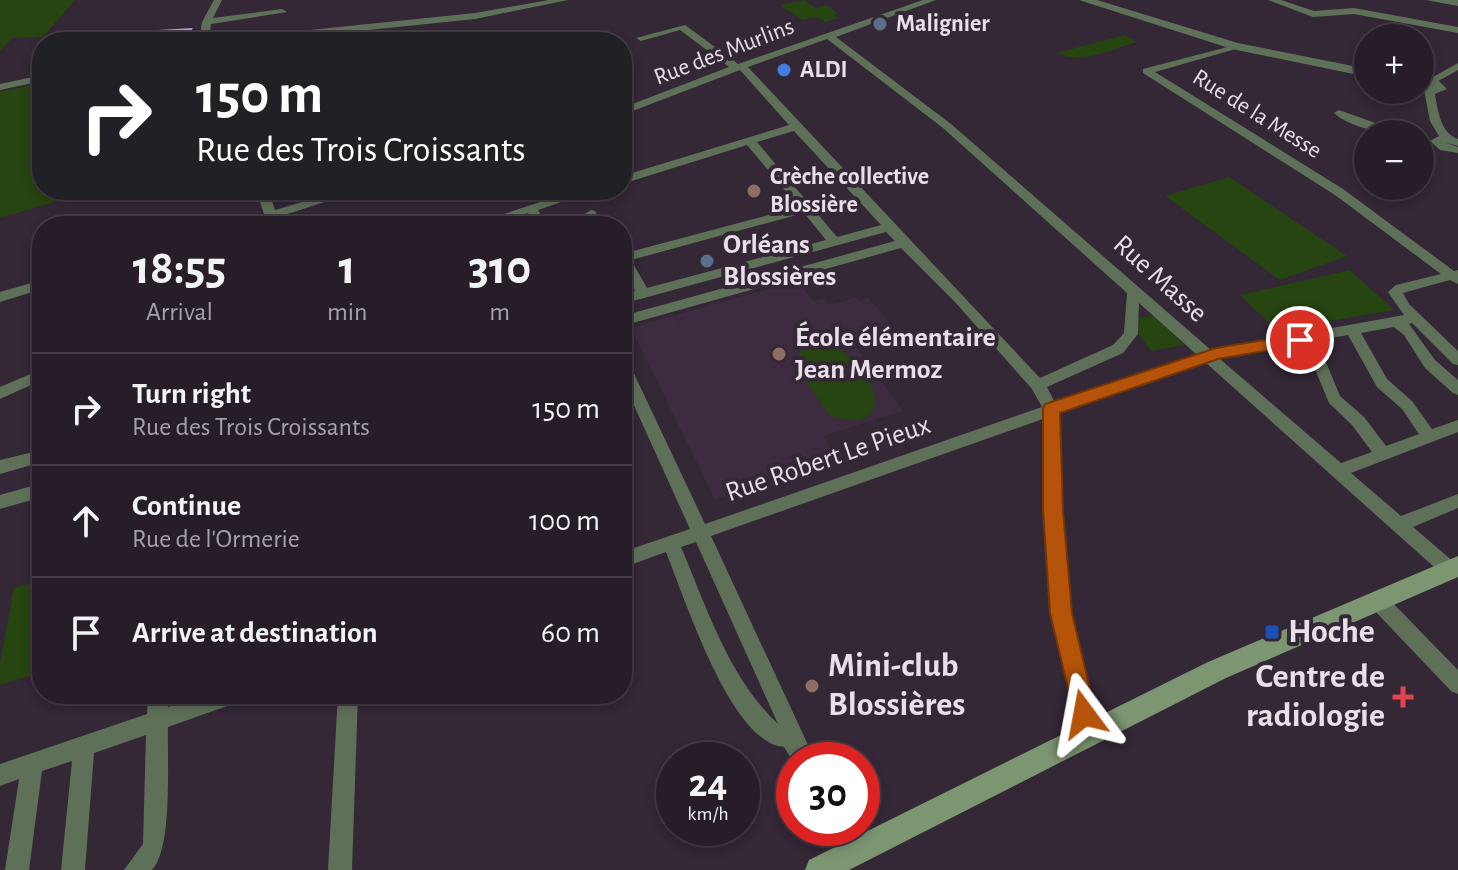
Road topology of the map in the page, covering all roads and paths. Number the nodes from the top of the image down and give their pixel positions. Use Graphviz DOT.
graph roads {
  1 [pos="218,0"];
  2 [pos="564,0"];
  3 [pos="932,0"];
  4 [pos="1085,0"];
  5 [pos="1272,0"];
  6 [pos="1430,0"];
  7 [pos="1458,3"];
  8 [pos="282,12"];
  9 [pos="1317,14"];
  10 [pos="1326,21"];
  11 [pos="207,22"];
  12 [pos="1458,30"];
  13 [pos="206,32"];
  14 [pos="350,32"];
  15 [pos="829,36"];
  16 [pos="641,38"];
  17 [pos="1236,46"];
  18 [pos="1458,66"];
  19 [pos="739,67"];
  20 [pos="1354,70"];
  21 [pos="32,80"];
  22 [pos="1434,82"];
  23 [pos="0,87"];
  24 [pos="1434,87"];
  25 [pos="1458,93"];
  26 [pos="1432,104"];
  27 [pos="632,108"];
  28 [pos="1339,113"];
  29 [pos="1354,120"];
  30 [pos="798,126"];
  31 [pos="1434,140"];
  32 [pos="1441,140"];
  33 [pos="750,141"];
  34 [pos="1456,150"];
  35 [pos="632,177"];
  36 [pos="329,200"];
  37 [pos="557,200"];
  38 [pos="531,208"];
  39 [pos="806,209"];
  40 [pos="286,216"];
  41 [pos="505,216"];
  42 [pos="535,216"];
  43 [pos="889,227"];
  44 [pos="834,242"];
  45 [pos="903,243"];
  46 [pos="632,256"];
  47 [pos="632,274"];
  48 [pos="1456,277"];
  49 [pos="685,282"];
  50 [pos="32,287"];
  51 [pos="643,293"];
  52 [pos="1138,294"];
  53 [pos="632,296"];
  54 [pos="0,297"];
  55 [pos="696,301"];
  56 [pos="632,318"];
  57 [pos="1416,318"];
  58 [pos="1398,322"];
  59 [pos="1352,330"];
  60 [pos="1300,340"];
  61 [pos="1206,356"];
  62 [pos="1458,360"];
  63 [pos="32,379"];
  64 [pos="632,385"];
  65 [pos="1038,385"];
  66 [pos="1458,389"];
  67 [pos="0,393"];
  68 [pos="1051,409"];
  69 [pos="1458,426"];
  70 [pos="1430,438"];
  71 [pos="1383,454"];
  72 [pos="32,459"];
  73 [pos="0,467"];
  74 [pos="1338,471"];
  75 [pos="32,493"];
  76 [pos="1458,501"];
  77 [pos="0,502"];
  78 [pos="1399,525"];
  79 [pos="700,533"];
  80 [pos="671,543"];
  81 [pos="632,557"];
  82 [pos="1454,568"];
  83 [pos="1379,602"];
  84 [pos="1458,684"];
  85 [pos="158,704"];
  86 [pos="204,704"];
  87 [pos="348,704"];
  88 [pos="157,720"];
  89 [pos="1094,730"];
  90 [pos="791,738"];
  91 [pos="793,742"];
  92 [pos="84,745"];
  93 [pos="32,764"];
  94 [pos="0,775"];
  95 [pos="848,846"];
  96 [pos="852,855"];
  97 [pos="17,870"];
  98 [pos="73,870"];
  99 [pos="136,870"];
  100 [pos="340,870"];
  101 [pos="819,870"];
  1 -- 11 [label="street"];
  2 -- 14 [label="street"];
  3 -- 15 [label="street, Rue des Murlins"];
  4 -- 17 [label="street"];
  5 -- 9 [label="street"];
  6 -- 7 [label="street"];
  8 -- 11 [label="street"];
  9 -- 10 [label="street"];
  9 -- 12 [label="street"];
  11 -- 13 [label="street"];
  15 -- 19 [label="street, Rue des Murlins"];
  15 -- 52 [label="street, Rue Masse"];
  16 -- 19 [label="street"];
  17 -- 20 [label="street"];
  17 -- 48 [label="street, Rue de la Messe"];
  18 -- 22 [label="street"];
  19 -- 27 [label="street, Rue des Murlins"];
  19 -- 30 [label="street"];
  21 -- 23 [label="street"];
  24 -- 25 [label="street"];
  26 -- 32 [label="street"];
  28 -- 29 [label="street"];
  30 -- 33 [label="street"];
  30 -- 43 [label="street"];
  31 -- 32 [label="street"];
  32 -- 34 [label="street"];
  33 -- 35 [label="street"];
  33 -- 39 [label="street"];
  36 -- 40 [label="street"];
  37 -- 38 [label="street"];
  38 -- 41 [label="street"];
  38 -- 42 [label="street"];
  39 -- 44 [label="street"];
  39 -- 46 [label="street"];
  43 -- 44 [label="street"];
  43 -- 45 [label="street"];
  44 -- 49 [label="street"];
  45 -- 55 [label="street"];
  45 -- 65 [label="street"];
  47 -- 51 [label="street"];
  48 -- 57 [label="street"];
  49 -- 51 [label="street"];
  49 -- 55 [label="street"];
  50 -- 54 [label="street"];
  51 -- 53 [label="street"];
  52 -- 61 [label="street, Rue Masse"];
  52 -- 65 [label="street"];
  55 -- 56 [label="street"];
  57 -- 58 [label="street, Rue Robert Le Pieux"];
  57 -- 62 [label="street"];
  58 -- 59 [label="street, Rue Robert Le Pieux"];
  58 -- 66 [label="street"];
  59 -- 60 [label="street, Rue Robert Le Pieux"];
  59 -- 70 [label="street"];
  60 -- 61 [label="street, Rue Robert Le Pieux"];
  60 -- 71 [label="street"];
  61 -- 68 [label="street, Rue Robert Le Pieux"];
  61 -- 74 [label="street, Rue Masse"];
  63 -- 67 [label="street"];
  64 -- 79 [label="street"];
  65 -- 68 [label="street"];
  68 -- 79 [label="street, Rue Robert Le Pieux"];
  68 -- 89 [label="street"];
  69 -- 70 [label="street"];
  70 -- 71 [label="street"];
  71 -- 74 [label="street"];
  72 -- 73 [label="street"];
  74 -- 78 [label="street, Rue Masse"];
  75 -- 77 [label="street"];
  76 -- 78 [label="street"];
  78 -- 82 [label="street, Rue Masse"];
  79 -- 80 [label="street, Rue Robert Le Pieux"];
  79 -- 90 [label="street"];
  80 -- 81 [label="street, Rue Robert Le Pieux"];
  80 -- 90 [label="street"];
  82 -- 83 [label="main road"];
  83 -- 84 [label="street"];
  83 -- 89 [label="main road"];
  85 -- 88 [label="street"];
  86 -- 88 [label="street"];
  87 -- 100 [label="street"];
  88 -- 92 [label="street"];
  88 -- 99 [label="street"];
  89 -- 96 [label="main road"];
  90 -- 91 [label="street"];
  92 -- 93 [label="street"];
  92 -- 98 [label="street"];
  93 -- 94 [label="street"];
  93 -- 97 [label="street"];
  95 -- 96 [label="street"];
  96 -- 101 [label="main road"];
}
